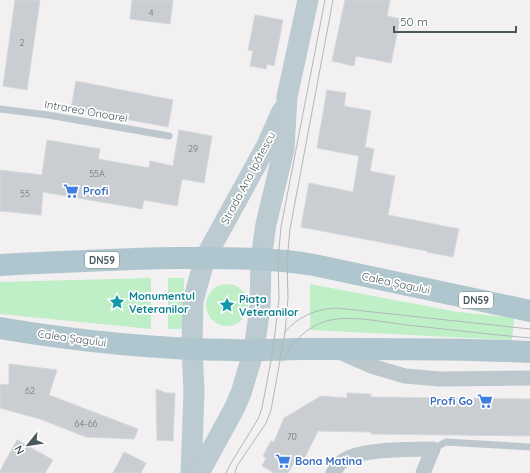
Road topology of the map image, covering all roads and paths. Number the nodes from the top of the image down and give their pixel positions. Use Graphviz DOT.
graph roads {
  1 [pos="308,0"];
  2 [pos="287,97"];
  3 [pos="0,109"];
  4 [pos="169,136"];
  5 [pos="205,258"];
  6 [pos="262,259"];
  7 [pos="0,265"];
  8 [pos="530,311"];
  9 [pos="0,328"];
  10 [pos="192,349"];
  11 [pos="332,349"];
  12 [pos="254,350"];
  13 [pos="530,352"];
  14 [pos="530,378"];
  15 [pos="530,447"];
  16 [pos="433,449"];
  17 [pos="191,473"];
  18 [pos="199,473"];
  19 [pos="333,473"];
  20 [pos="423,473"];
  1 -- 2 [label="street, Strada Ana Ipătescu"];
  2 -- 5 [label="street, Strada Ana Ipătescu"];
  2 -- 6 [label="street, Strada Ana Ipătescu"];
  3 -- 4 [label="lane, Intrarea Onoarei"];
  5 -- 6 [label="main road, DN59"];
  5 -- 7 [label="main road, DN59"];
  5 -- 10 [label="street"];
  6 -- 8 [label="main road, Calea Șagului / DN59"];
  6 -- 12 [label="street"];
  9 -- 10 [label="main road, Calea Șagului"];
  10 -- 12 [label="main road"];
  10 -- 17 [label="street"];
  11 -- 12 [label="main road"];
  11 -- 13 [label="main road"];
  11 -- 14 [label="street"];
  12 -- 18 [label="street"];
  15 -- 16 [label="lane"];
  16 -- 19 [label="street"];
  16 -- 20 [label="street"];
}
